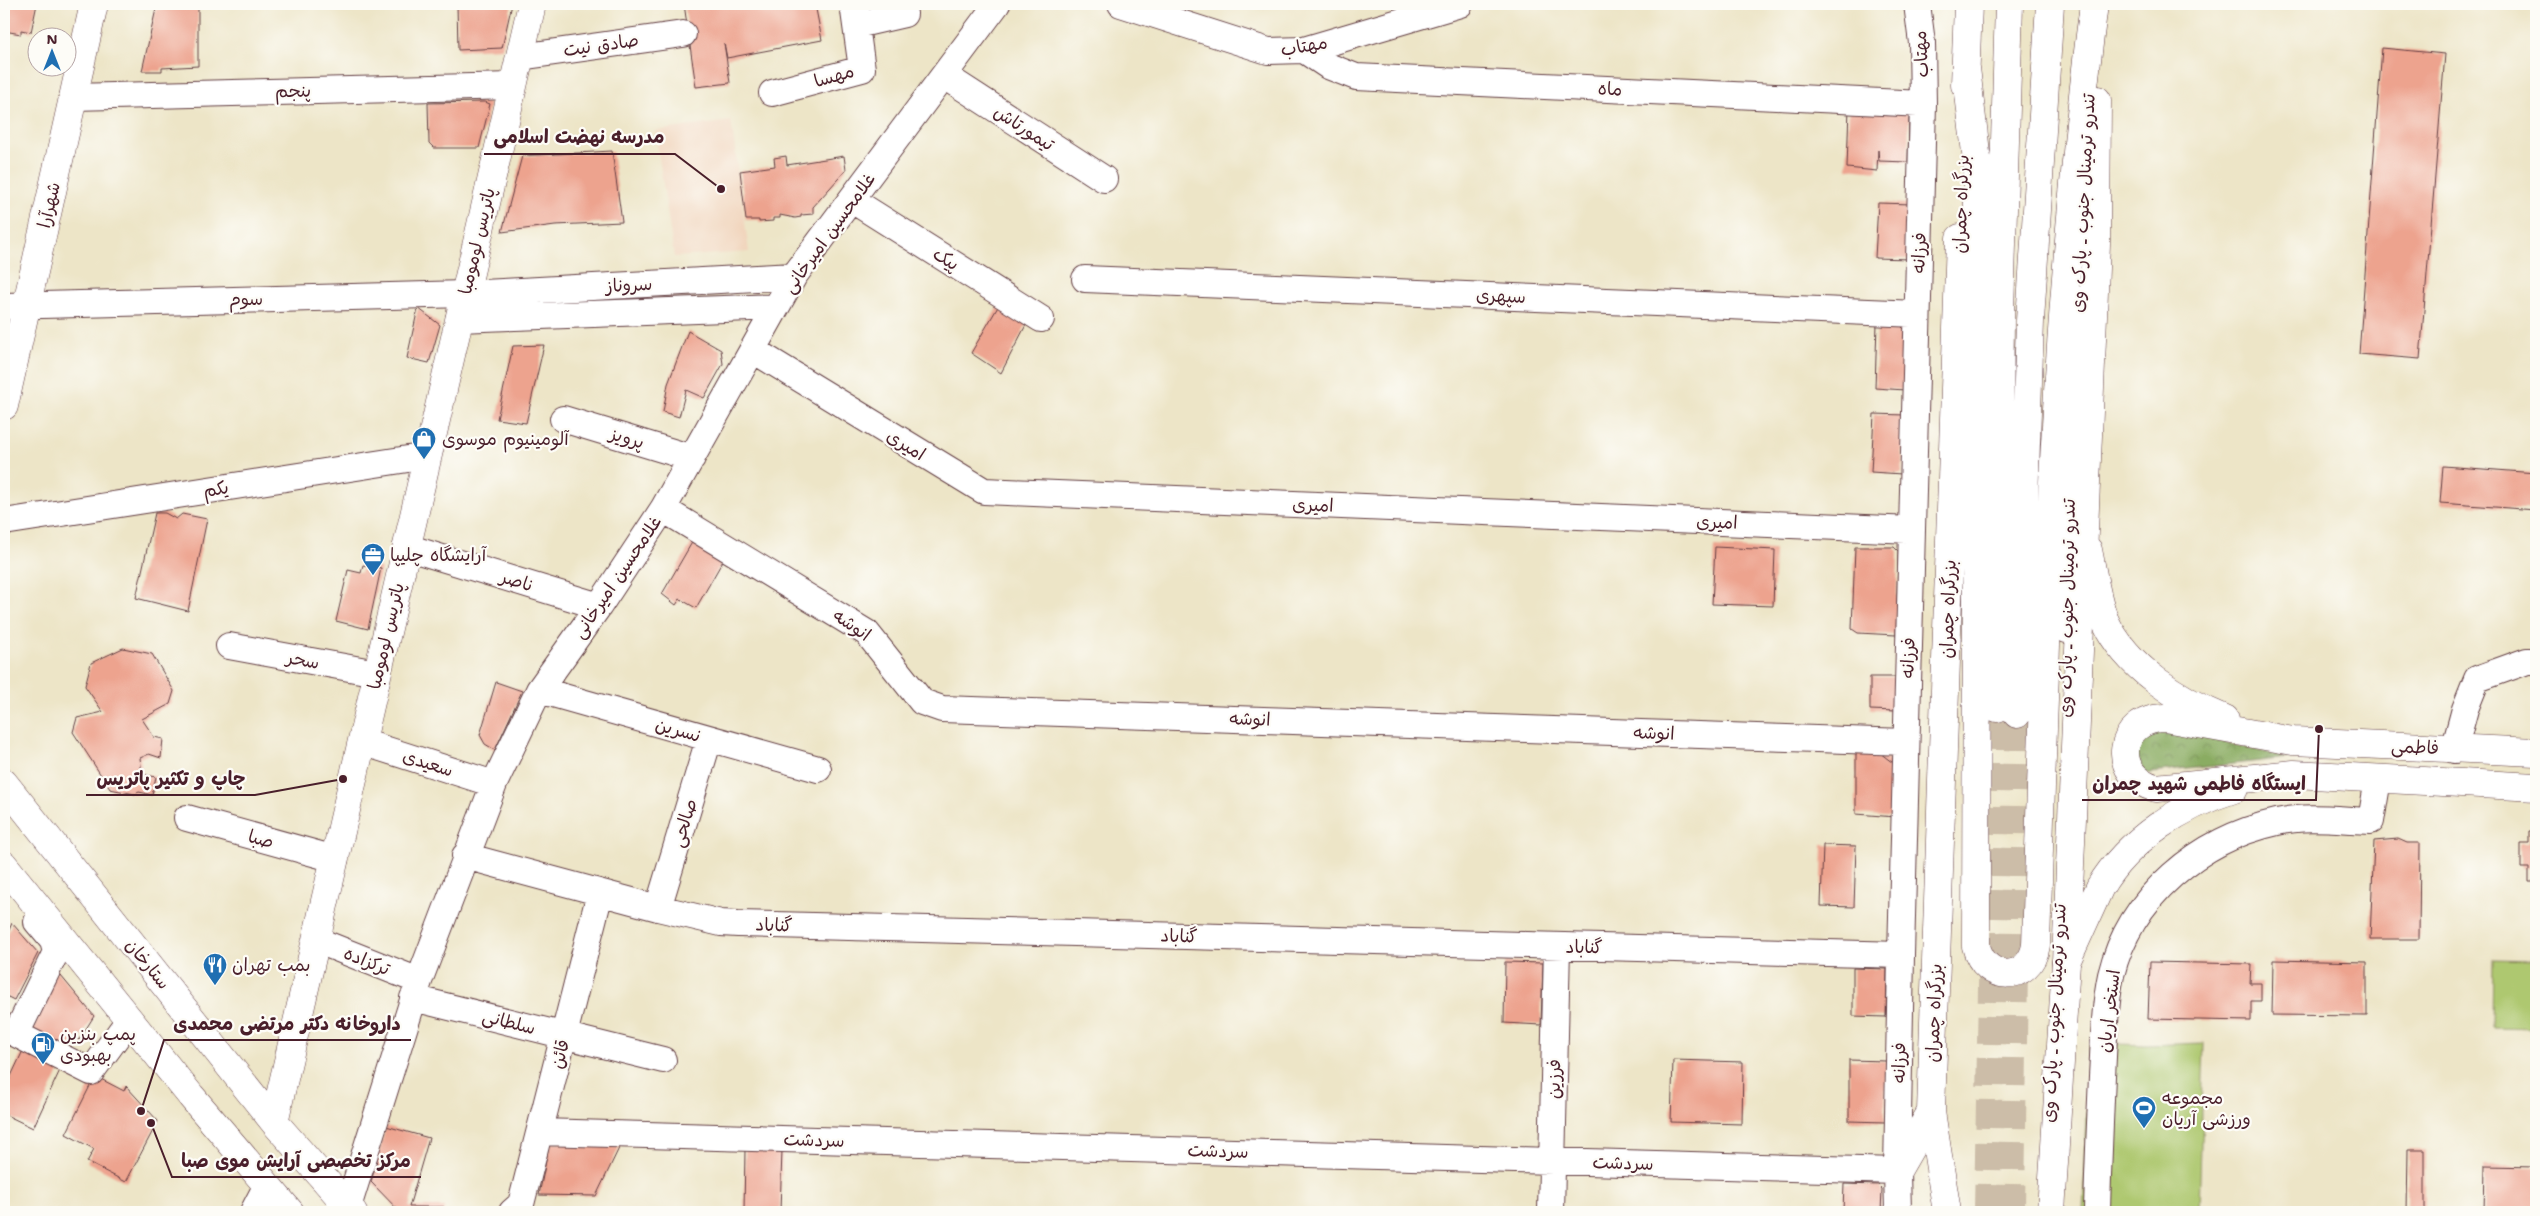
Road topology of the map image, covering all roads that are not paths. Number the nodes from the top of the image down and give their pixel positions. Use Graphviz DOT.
graph roads {
  1 [pos="94,4"];
  2 [pos="532,4"];
  3 [pos="997,4"];
  4 [pos="1121,4"];
  5 [pos="1460,4"];
  6 [pos="1917,4"];
  7 [pos="1968,4"];
  8 [pos="2009,4"];
  9 [pos="2050,4"];
  10 [pos="2096,4"];
  11 [pos="854,14"];
  12 [pos="904,14"];
  13 [pos="683,34"];
  14 [pos="1304,50"];
  15 [pos="520,57"];
  16 [pos="1966,68"];
  17 [pos="945,76"];
  18 [pos="513,86"];
  19 [pos="772,94"];
  20 [pos="73,97"];
  21 [pos="1923,104"];
  22 [pos="1104,179"];
  23 [pos="852,200"];
  24 [pos="794,276"];
  25 [pos="1085,279"];
  26 [pos="617,286"];
  27 [pos="16,305"];
  28 [pos="462,307"];
  29 [pos="776,307"];
  30 [pos="618,313"];
  31 [pos="1917,314"];
  32 [pos="1041,319"];
  33 [pos="752,350"];
  34 [pos="4,406"];
  35 [pos="563,419"];
  36 [pos="428,456"];
  37 [pos="692,458"];
  38 [pos="664,509"];
  39 [pos="4,522"];
  40 [pos="1912,530"];
  41 [pos="2084,532"];
  42 [pos="406,547"];
  43 [pos="599,606"];
  44 [pos="229,646"];
  45 [pos="2536,661"];
  46 [pos="377,673"];
  47 [pos="539,690"];
  48 [pos="709,739"];
  49 [pos="2294,741"];
  50 [pos="362,742"];
  51 [pos="1906,742"];
  52 [pos="2454,750"];
  53 [pos="2536,752"];
  54 [pos="818,769"];
  55 [pos="2294,774"];
  56 [pos="2378,779"];
  57 [pos="4,783"];
  58 [pos="494,784"];
  59 [pos="2536,787"];
  60 [pos="187,818"];
  61 [pos="465,856"];
  62 [pos="334,859"];
  63 [pos="4,866"];
  64 [pos="4,883"];
  65 [pos="600,893"];
  66 [pos="658,908"];
  67 [pos="316,940"];
  68 [pos="1557,946"];
  69 [pos="1900,955"];
  70 [pos="2066,962"];
  71 [pos="416,990"];
  72 [pos="129,1020"];
  73 [pos="564,1036"];
  74 [pos="663,1060"];
  75 [pos="1931,1112"];
  76 [pos="274,1122"];
  77 [pos="540,1132"];
  78 [pos="1552,1161"];
  79 [pos="1897,1171"];
  80 [pos="267,1185"];
  81 [pos="350,1209"];
  82 [pos="253,1212"];
  83 [pos="290,1212"];
  84 [pos="512,1212"];
  85 [pos="1551,1212"];
  86 [pos="1898,1212"];
  87 [pos="1947,1212"];
  88 [pos="2040,1212"];
  89 [pos="2051,1212"];
  90 [pos="2097,1212"];
  1 -- 20 [label="main road, شهرآرا"];
  2 -- 15 [label="main road, پاتریس لومومبا"];
  3 -- 17 [label="street, غلامحسین امیرخانی"];
  4 -- 14 [label="street, مهتاب"];
  5 -- 14 [label="street, مهتاب"];
  6 -- 21 [label="street, مهتاب"];
  7 -- 16 [label="main road, بزرگراه چمران"];
  8 -- 9 [label="main road"];
  10 -- 16 [label="main road"];
  10 -- 41 [label="main road"];
  10 -- 88 [label="street, تندرو ترمینال جنوب ـ پارک وی"];
  11 -- 12 [label="street"];
  11 -- 19 [label="street, مهسا"];
  13 -- 15 [label="street, صادق نیت"];
  14 -- 21 [label="street, ماه"];
  15 -- 18 [label="main road, پاتریس لومومبا"];
  16 -- 75 [label="main road, بزرگراه چمران"];
  17 -- 22 [label="street, تیمورتاش"];
  17 -- 23 [label="street, غلامحسین امیرخانی"];
  18 -- 20 [label="street, پنجم"];
  18 -- 28 [label="main road, پاتریس لومومبا"];
  20 -- 27 [label="main road, شهرآرا"];
  21 -- 31 [label="street, فرزانه"];
  23 -- 24 [label="street, غلامحسین امیرخانی"];
  23 -- 32 [label="street, پیک"];
  24 -- 26 [label="street, سروناز"];
  24 -- 29 [label="street, غلامحسین امیرخانی"];
  25 -- 31 [label="street, سپهری"];
  26 -- 28 [label="street, سروناز"];
  26 -- 30 [label="street"];
  27 -- 28 [label="street, سوم"];
  27 -- 34 [label="main road, شهرآرا"];
  28 -- 30 [label="street, سروناز"];
  28 -- 36 [label="main road, پاتریس لومومبا"];
  29 -- 30 [label="street, سروناز"];
  29 -- 33 [label="street, غلامحسین امیرخانی"];
  31 -- 40 [label="street, فرزانه"];
  33 -- 37 [label="street, غلامحسین امیرخانی"];
  33 -- 40 [label="street, امیری"];
  35 -- 37 [label="street, پرویز"];
  36 -- 39 [label="street, یکم"];
  36 -- 42 [label="main road, پاتریس لومومبا"];
  37 -- 38 [label="street, غلامحسین امیرخانی"];
  38 -- 43 [label="street, غلامحسین امیرخانی"];
  38 -- 51 [label="street, انوشه"];
  40 -- 51 [label="street, فرزانه"];
  41 -- 49 [label="main road"];
  41 -- 70 [label="main road"];
  42 -- 43 [label="street, ناصر"];
  42 -- 46 [label="main road, پاتریس لومومبا"];
  43 -- 47 [label="street, غلامحسین امیرخانی"];
  44 -- 46 [label="street, سحر"];
  45 -- 52 [label="street"];
  46 -- 50 [label="main road, پاتریس لومومبا"];
  47 -- 48 [label="street, نسرین"];
  47 -- 58 [label="street, غلامحسین امیرخانی"];
  48 -- 54 [label="street, نسرین"];
  48 -- 66 [label="street, صالحی"];
  49 -- 52 [label="main road, فاطمی"];
  49 -- 55 [label="main road"];
  50 -- 58 [label="street, سعیدی"];
  50 -- 62 [label="main road, پاتریس لومومبا"];
  51 -- 69 [label="street, فرزانه"];
  52 -- 53 [label="main road, فاطمی"];
  55 -- 56 [label="main road, فاطمی"];
  55 -- 70 [label="main road"];
  56 -- 59 [label="main road, فاطمی"];
  56 -- 90 [label="street, استخر اریان"];
  57 -- 76 [label="main road, ستارخان"];
  58 -- 61 [label="street, غلامحسین امیرخانی"];
  60 -- 62 [label="street, صبا"];
  61 -- 65 [label="street, گناباد"];
  61 -- 71 [label="street, غلامحسین امیرخانی"];
  62 -- 67 [label="main road, پاتریس لومومبا"];
  63 -- 72 [label="main road"];
  64 -- 72 [label="street"];
  65 -- 66 [label="street, گناباد"];
  65 -- 73 [label="street, قائن"];
  66 -- 68 [label="street, گناباد"];
  67 -- 71 [label="street, ترکزاده"];
  67 -- 76 [label="main road, پاتریس لومومبا"];
  68 -- 69 [label="street, گناباد"];
  68 -- 78 [label="street, فرزین"];
  69 -- 79 [label="street, فرزانه"];
  70 -- 89 [label="main road"];
  71 -- 73 [label="street, سلطانی"];
  71 -- 81 [label="street, غلامحسین امیرخانی"];
  72 -- 80 [label="main road"];
  73 -- 74 [label="street, سلطانی"];
  73 -- 77 [label="street, قائن"];
  75 -- 79 [label="main road"];
  75 -- 87 [label="main road, بزرگراه چمران"];
  76 -- 81 [label="main road, ستارخان"];
  77 -- 78 [label="street, سردشت"];
  77 -- 84 [label="street, قائن"];
  78 -- 79 [label="street, سردشت"];
  78 -- 85 [label="street, فرزین"];
  79 -- 86 [label="street, فرزانه"];
  80 -- 82 [label="street"];
  80 -- 83 [label="main road"];
}
